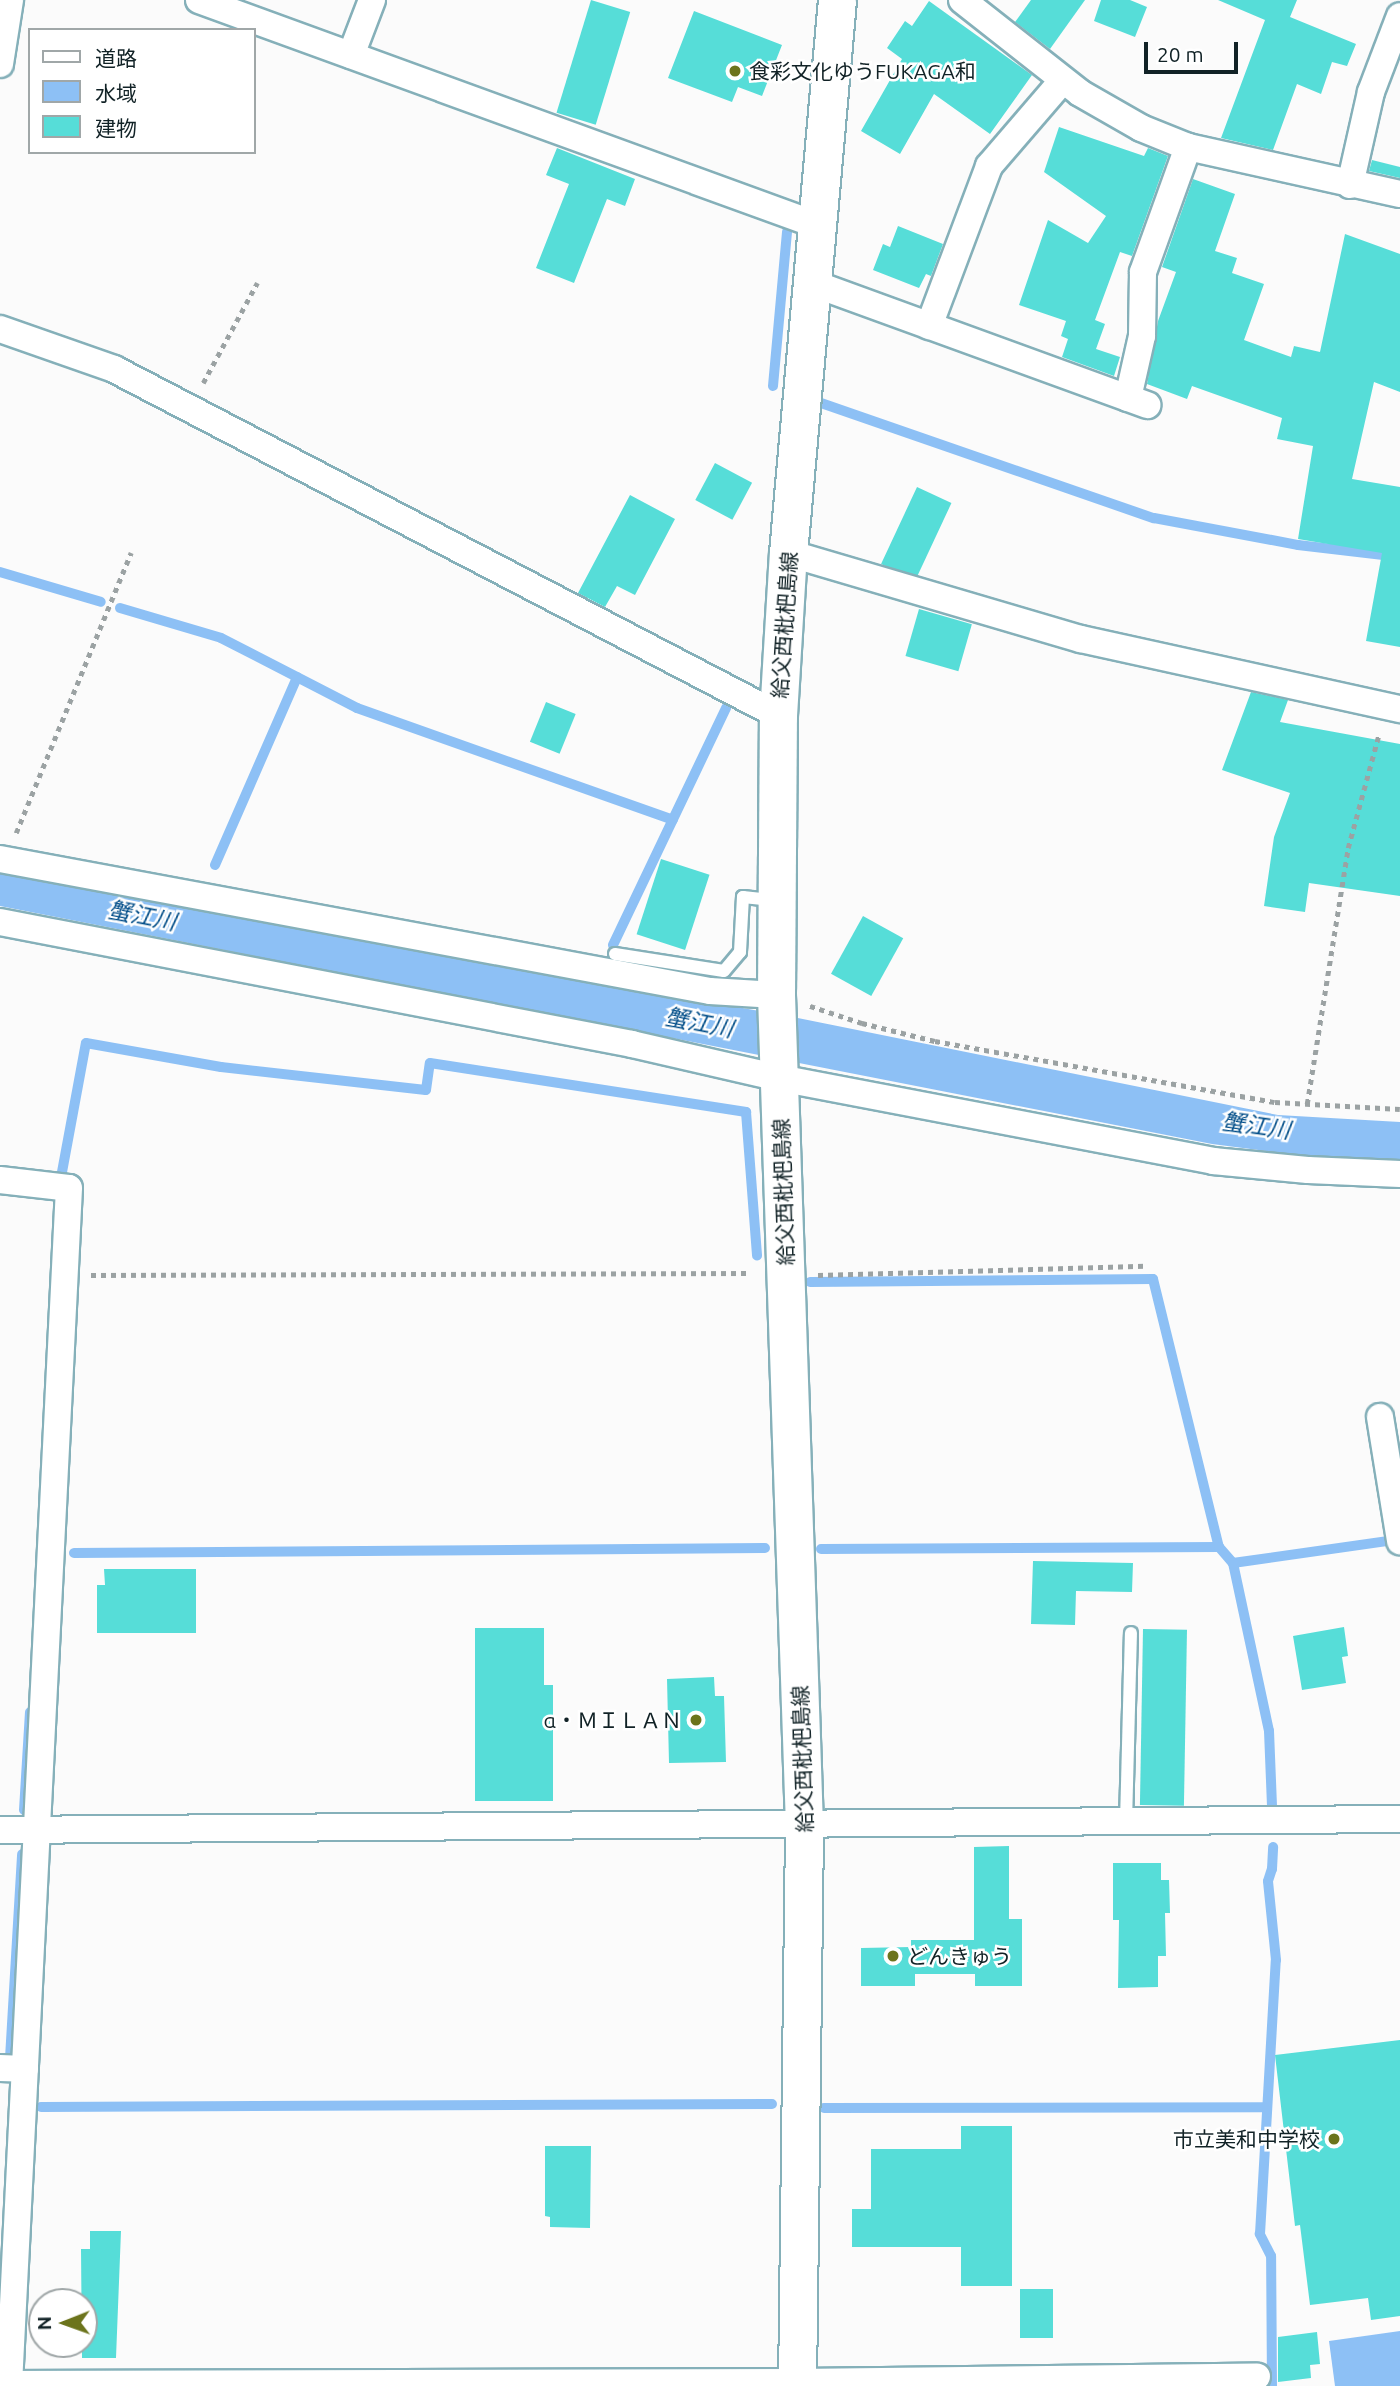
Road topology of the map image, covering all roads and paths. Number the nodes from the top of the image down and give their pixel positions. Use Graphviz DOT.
graph roads {
  1 [pos="10,0"];
  2 [pos="199,0"];
  3 [pos="372,0"];
  4 [pos="837,0"];
  5 [pos="962,0"];
  6 [pos="1400,16"];
  7 [pos="351,55"];
  8 [pos="0,64"];
  9 [pos="1063,80"];
  10 [pos="1188,147"];
  11 [pos="1350,186"];
  12 [pos="1400,194"];
  13 [pos="817,225"];
  14 [pos="257,283"];
  15 [pos="812,284"];
  16 [pos="929,326"];
  17 [pos="0,329"];
  18 [pos="189,408"];
  19 [pos="131,553"];
  20 [pos="788,553"];
  21 [pos="1393,707"];
  22 [pos="778,715"];
  23 [pos="2,860"];
  24 [pos="776,900"];
  25 [pos="0,922"];
  26 [pos="615,954"];
  27 [pos="776,995"];
  28 [pos="779,1078"];
  29 [pos="1307,1104"];
  30 [pos="1400,1109"];
  31 [pos="1400,1174"];
  32 [pos="0,1180"];
  33 [pos="1145,1266"];
  34 [pos="785,1275"];
  35 [pos="66,1276"];
  36 [pos="1380,1417"];
  37 [pos="1400,1541"];
  38 [pos="1130,1633"];
  39 [pos="1400,1819"];
  40 [pos="1125,1822"];
  41 [pos="804,1826"];
  42 [pos="0,1830"];
  43 [pos="37,1830"];
  44 [pos="13,2069"];
  45 [pos="1257,2376"];
  46 [pos="5,2384"];
  47 [pos="797,2384"];
  1 -- 8 [label="street"];
  2 -- 7 [label="street"];
  3 -- 7 [label="street"];
  4 -- 13 [label="main road, 給父西枇杷島線"];
  5 -- 9 [label="street"];
  6 -- 11 [label="street"];
  7 -- 13 [label="street"];
  9 -- 10 [label="street"];
  9 -- 16 [label="street"];
  10 -- 11 [label="street"];
  10 -- 16 [label="street"];
  11 -- 12 [label="street"];
  13 -- 15 [label="main road, 給父西枇杷島線"];
  14 -- 18 [label="path"];
  15 -- 16 [label="street"];
  15 -- 20 [label="main road, 給父西枇杷島線"];
  17 -- 18 [label="street"];
  18 -- 22 [label="street"];
  19 -- 23 [label="path"];
  20 -- 21 [label="street"];
  20 -- 22 [label="main road, 給父西枇杷島線"];
  21 -- 29 [label="path"];
  22 -- 24 [label="main road, 給父西枇杷島線"];
  23 -- 27 [label="street"];
  24 -- 26 [label="lane"];
  24 -- 27 [label="main road, 給父西枇杷島線"];
  25 -- 28 [label="street"];
  27 -- 28 [label="main road, 給父西枇杷島線"];
  27 -- 29 [label="path"];
  28 -- 31 [label="street"];
  28 -- 34 [label="main road, 給父西枇杷島線"];
  29 -- 30 [label="path"];
  32 -- 35 [label="street"];
  33 -- 34 [label="path"];
  34 -- 35 [label="path"];
  34 -- 41 [label="main road, 給父西枇杷島線"];
  35 -- 43 [label="street"];
  36 -- 37 [label="street"];
  38 -- 40 [label="lane"];
  39 -- 40 [label="street"];
  40 -- 41 [label="street"];
  41 -- 43 [label="street"];
  41 -- 47 [label="main road, 給父西枇杷島線"];
  42 -- 43 [label="street"];
  43 -- 44 [label="street"];
  44 -- 46 [label="street"];
  45 -- 47 [label="street"];
  46 -- 47 [label="street"];
}
